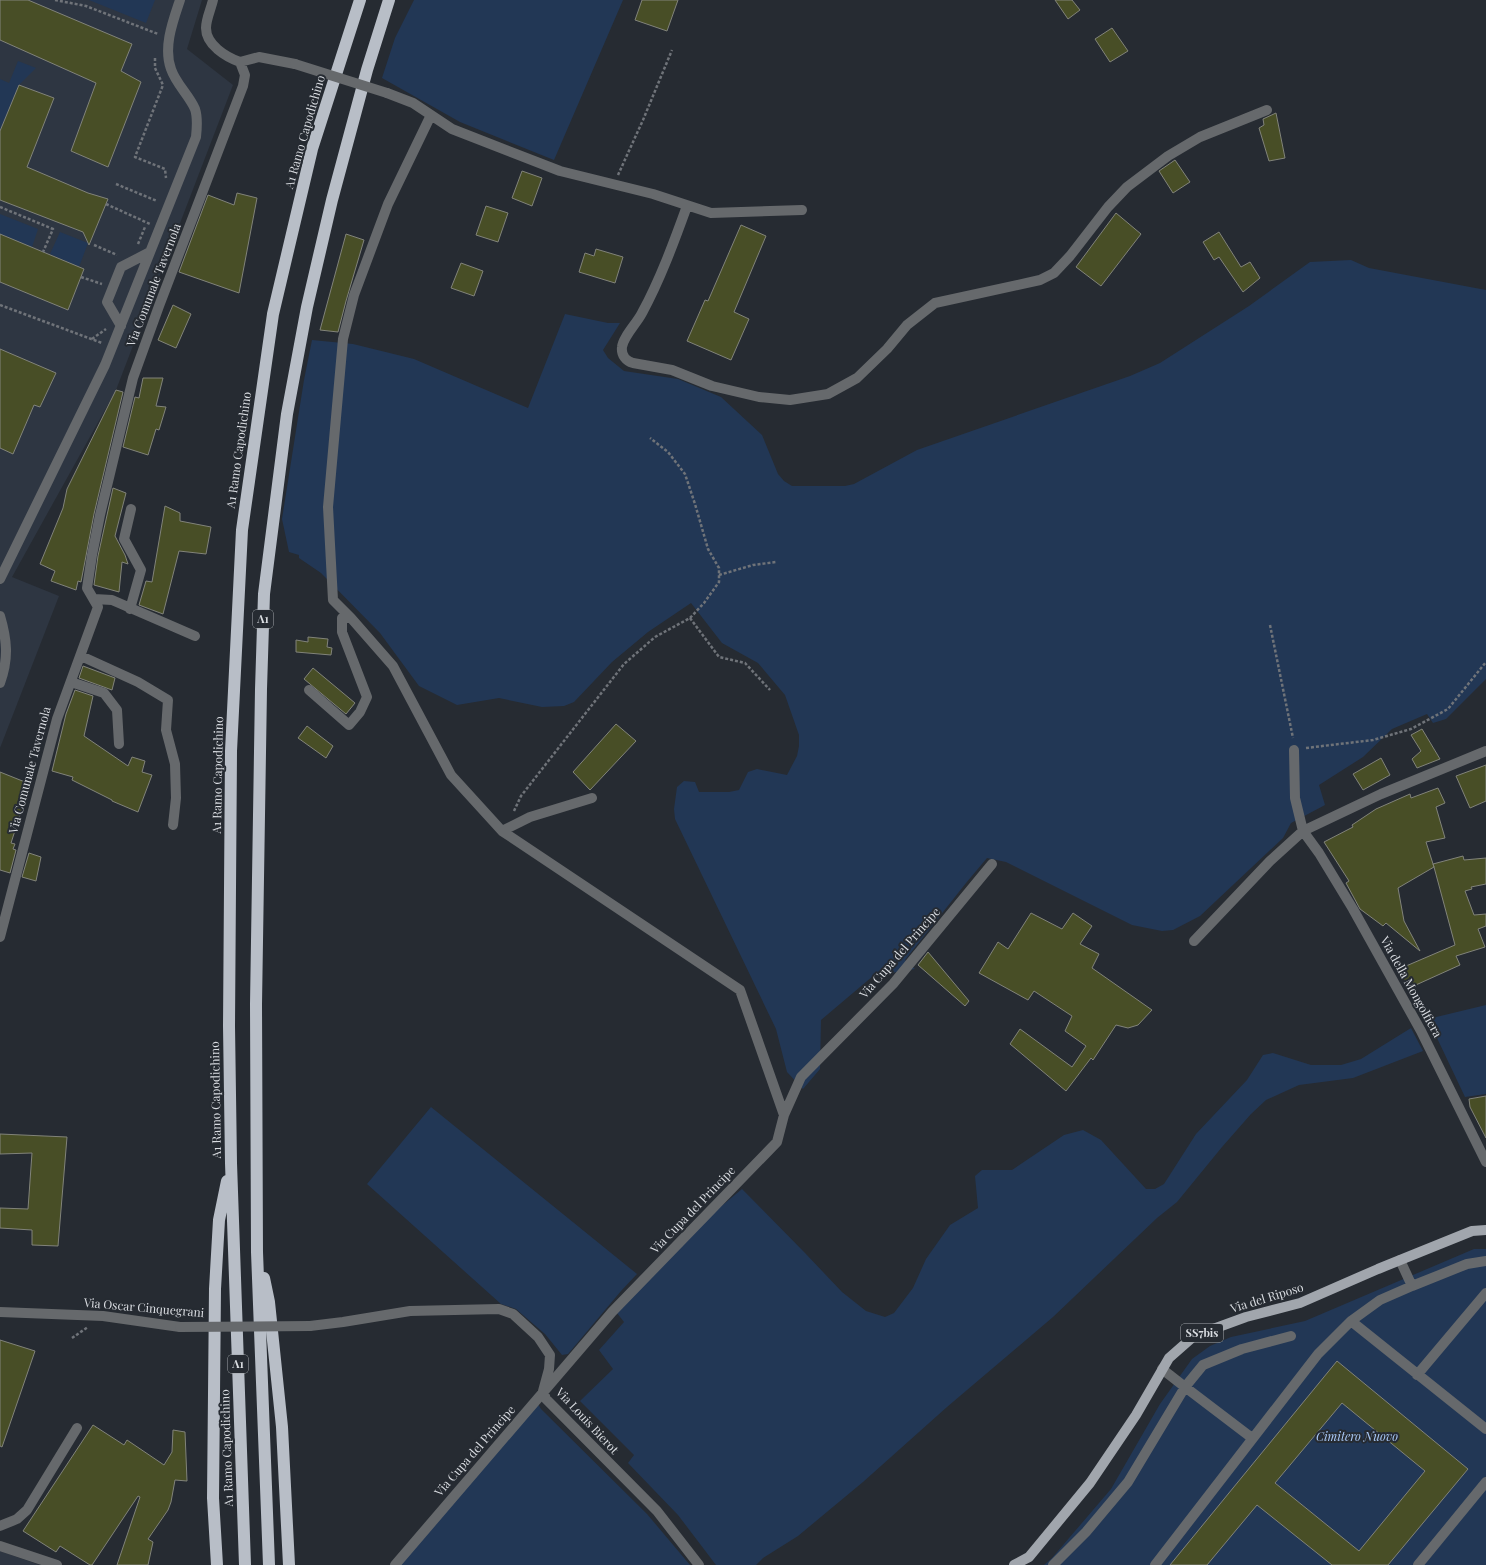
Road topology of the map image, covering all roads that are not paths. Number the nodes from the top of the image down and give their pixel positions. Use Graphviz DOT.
graph roads {
  1 [pos="180,0"];
  2 [pos="213,0"];
  3 [pos="360,0"];
  4 [pos="389,0"];
  5 [pos="240,62"];
  6 [pos="1267,110"];
  7 [pos="431,115"];
  8 [pos="687,206"];
  9 [pos="802,210"];
  10 [pos="150,252"];
  11 [pos="120,326"];
  12 [pos="131,509"];
  13 [pos="0,579"];
  14 [pos="94,599"];
  15 [pos="130,609"];
  16 [pos="0,616"];
  17 [pos="346,618"];
  18 [pos="2,630"];
  19 [pos="195,636"];
  20 [pos="81,656"];
  21 [pos="71,682"];
  22 [pos="0,683"];
  23 [pos="309,690"];
  24 [pos="119,744"];
  25 [pos="1294,750"];
  26 [pos="1486,751"];
  27 [pos="592,798"];
  28 [pos="173,825"];
  29 [pos="502,830"];
  30 [pos="1303,831"];
  31 [pos="992,864"];
  32 [pos="0,937"];
  33 [pos="1194,941"];
  34 [pos="784,1115"];
  35 [pos="1486,1162"];
  36 [pos="231,1163"];
  37 [pos="1486,1230"];
  38 [pos="257,1252"];
  39 [pos="1400,1260"];
  40 [pos="1486,1261"];
  41 [pos="1412,1286"];
  42 [pos="1486,1293"];
  43 [pos="0,1312"];
  44 [pos="1350,1321"];
  45 [pos="310,1326"];
  46 [pos="1291,1336"];
  47 [pos="1162,1369"];
  48 [pos="1417,1375"];
  49 [pos="1185,1387"];
  50 [pos="543,1392"];
  51 [pos="77,1428"];
  52 [pos="1486,1429"];
  53 [pos="1252,1438"];
  54 [pos="1486,1482"];
  55 [pos="0,1526"];
  56 [pos="0,1546"];
  57 [pos="57,1565"];
  58 [pos="217,1565"];
  59 [pos="245,1565"];
  60 [pos="269,1565"];
  61 [pos="289,1565"];
  62 [pos="394,1565"];
  63 [pos="699,1565"];
  64 [pos="1014,1565"];
  65 [pos="1053,1565"];
  66 [pos="1155,1565"];
  67 [pos="1418,1565"];
  1 -- 10 [label="street"];
  2 -- 5 [label="street"];
  3 -- 36 [label="highway, A1 Ramo Capodichino / A1"];
  4 -- 38 [label="highway, A1"];
  5 -- 7 [label="street, bridge"];
  5 -- 14 [label="street, Via Comunale Tavernola"];
  6 -- 8 [label="street"];
  7 -- 8 [label="street"];
  7 -- 17 [label="street"];
  8 -- 9 [label="street"];
  10 -- 11 [label="street"];
  10 -- 11 [label="street"];
  11 -- 13 [label="street"];
  12 -- 15 [label="street"];
  14 -- 15 [label="street"];
  14 -- 20 [label="street, Via Comunale Tavernola"];
  15 -- 19 [label="street"];
  16 -- 18 [label="street"];
  17 -- 23 [label="street"];
  17 -- 29 [label="street"];
  18 -- 22 [label="street"];
  20 -- 21 [label="street, Via Comunale Tavernola"];
  20 -- 28 [label="street"];
  21 -- 24 [label="street"];
  21 -- 32 [label="street, Via Comunale Tavernola"];
  25 -- 30 [label="street"];
  26 -- 30 [label="street"];
  27 -- 29 [label="street"];
  29 -- 34 [label="street"];
  30 -- 33 [label="street"];
  30 -- 35 [label="street, Via della Mongolfiera"];
  31 -- 34 [label="street, Via Cupa del Principe"];
  34 -- 50 [label="street, Via Cupa del Principe"];
  36 -- 58 [label="highway"];
  36 -- 59 [label="highway, A1 Ramo Capodichino / A1"];
  37 -- 39 [label="main road, Via del Riposo / SS7bis"];
  38 -- 60 [label="highway, A1"];
  38 -- 61 [label="highway"];
  39 -- 41 [label="street"];
  39 -- 47 [label="main road, Via del Riposo / SS7bis"];
  40 -- 41 [label="street"];
  41 -- 44 [label="street"];
  42 -- 48 [label="street"];
  43 -- 45 [label="street, Via Oscar Cinquegrani, bridge"];
  44 -- 48 [label="street"];
  44 -- 53 [label="street"];
  45 -- 50 [label="street, Via Louis Bierot"];
  46 -- 49 [label="street"];
  47 -- 49 [label="street"];
  47 -- 64 [label="main road, Via del Riposo / SS7bis"];
  48 -- 52 [label="street"];
  49 -- 53 [label="street"];
  49 -- 65 [label="street"];
  50 -- 62 [label="street, Via Cupa del Principe"];
  50 -- 63 [label="street, Via Louis Bierot"];
  51 -- 55 [label="street"];
  53 -- 66 [label="street"];
  54 -- 67 [label="street"];
  56 -- 57 [label="street"];
}
